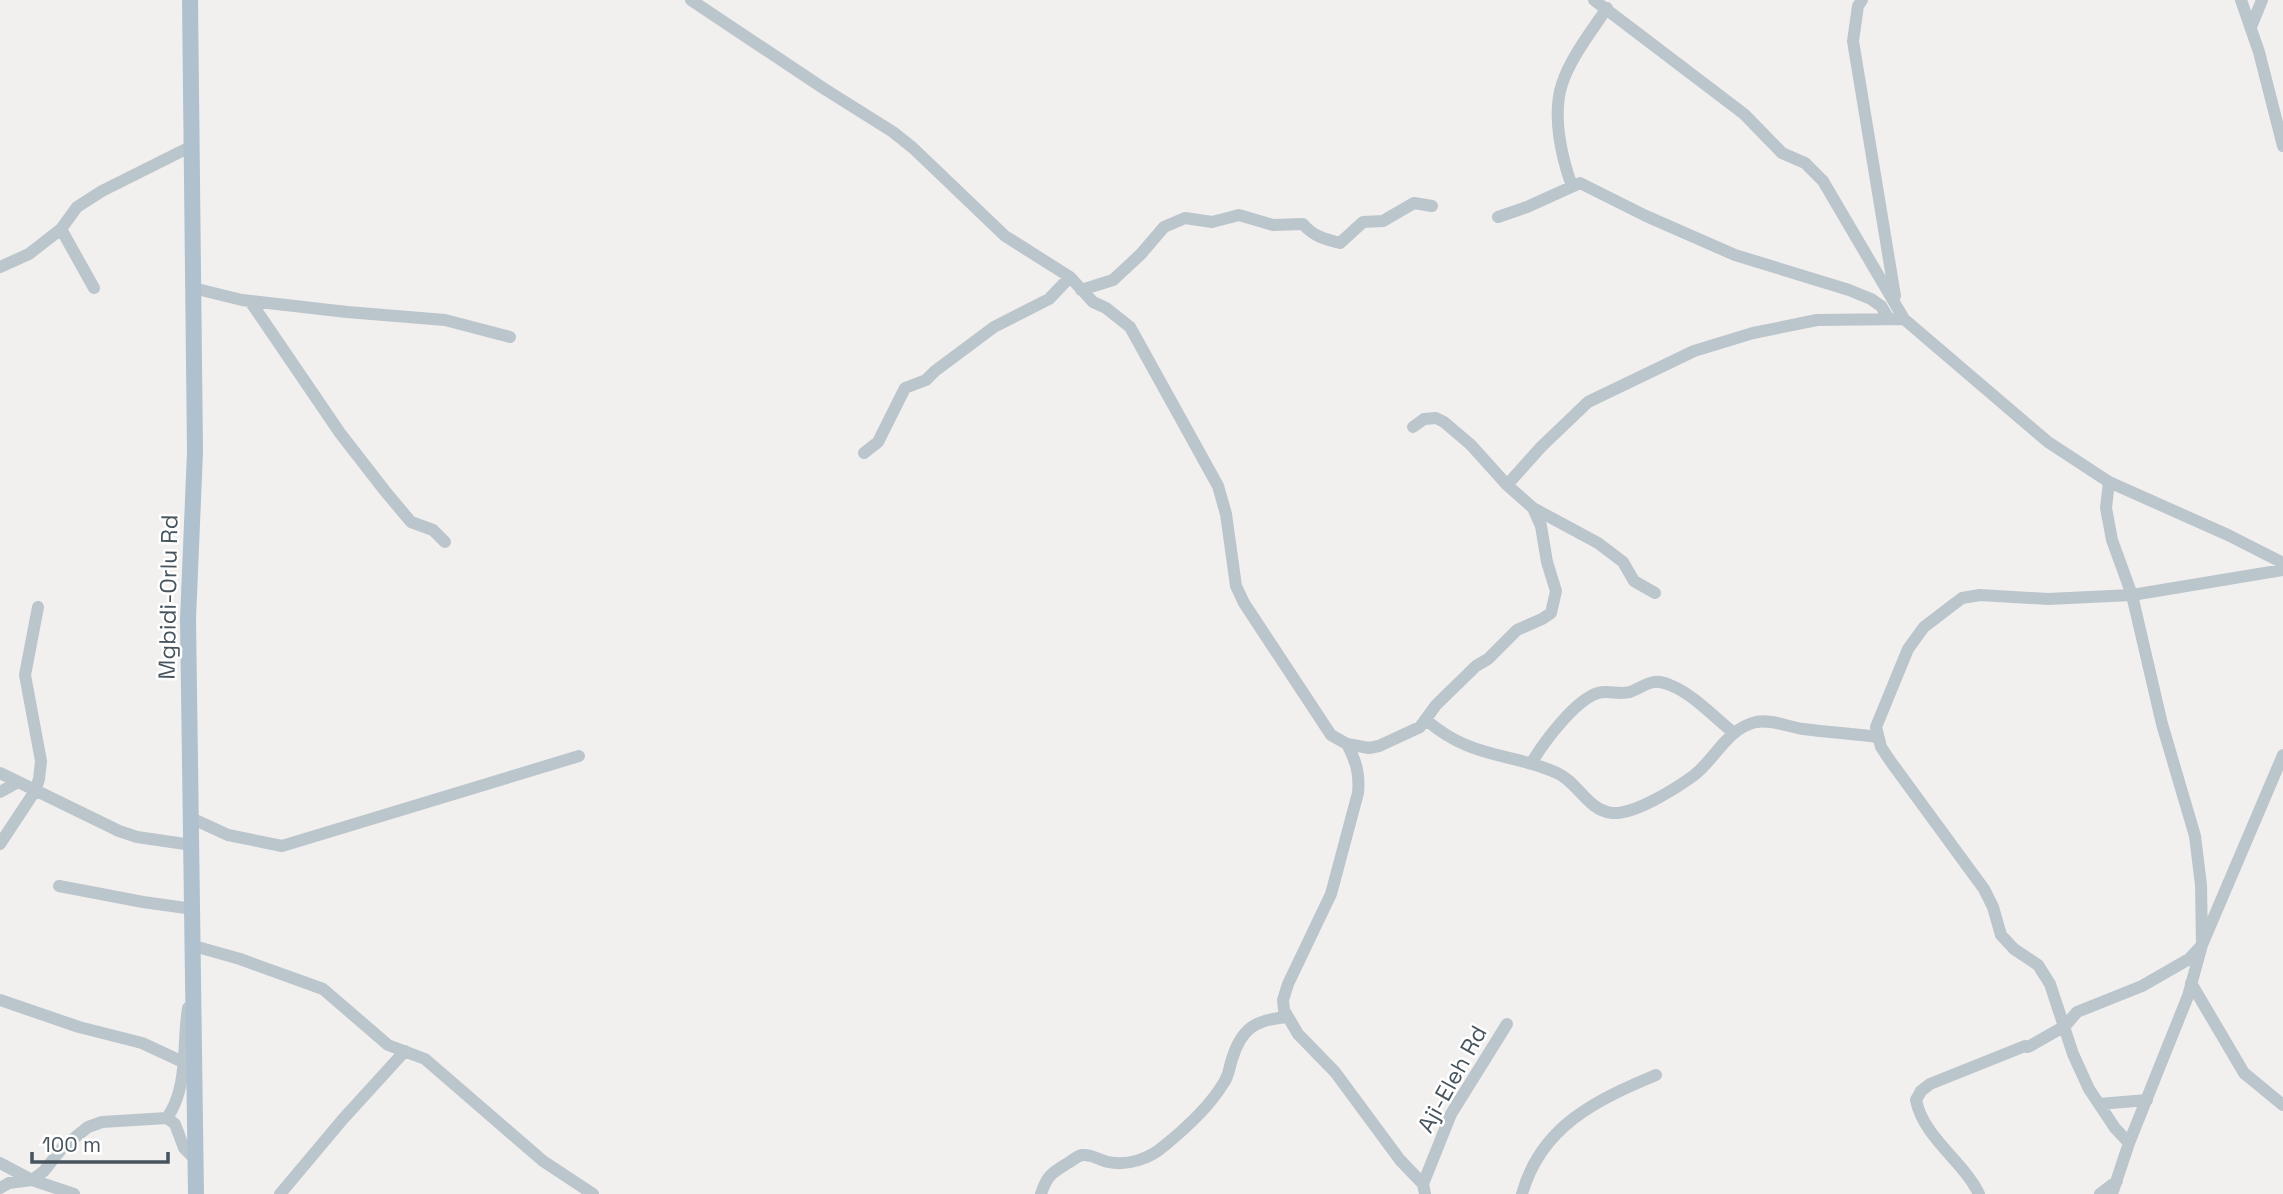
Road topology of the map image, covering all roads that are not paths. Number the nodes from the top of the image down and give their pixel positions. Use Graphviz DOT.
graph roads {
  1 [pos="190,0"];
  2 [pos="691,0"];
  3 [pos="1594,0"];
  4 [pos="1862,0"];
  5 [pos="2241,0"];
  6 [pos="2262,0"];
  7 [pos="1607,8"];
  8 [pos="2251,27"];
  9 [pos="2280,124"];
  10 [pos="191,146"];
  11 [pos="2283,146"];
  12 [pos="1572,186"];
  13 [pos="1432,205"];
  14 [pos="1498,217"];
  15 [pos="61,229"];
  16 [pos="0,267"];
  17 [pos="1070,278"];
  18 [pos="94,288"];
  19 [pos="193,288"];
  20 [pos="1081,290"];
  21 [pos="250,301"];
  22 [pos="1897,305"];
  23 [pos="1889,319"];
  24 [pos="1904,319"];
  25 [pos="510,337"];
  26 [pos="1413,427"];
  27 [pos="863,453"];
  28 [pos="2109,482"];
  29 [pos="1507,485"];
  30 [pos="1533,508"];
  31 [pos="445,542"];
  32 [pos="2283,563"];
  33 [pos="2283,570"];
  34 [pos="1655,593"];
  35 [pos="2132,595"];
  36 [pos="38,607"];
  37 [pos="1426,720"];
  38 [pos="1734,733"];
  39 [pos="1877,737"];
  40 [pos="1347,744"];
  41 [pos="2283,755"];
  42 [pos="579,756"];
  43 [pos="1532,762"];
  44 [pos="0,773"];
  45 [pos="18,782"];
  46 [pos="35,791"];
  47 [pos="0,792"];
  48 [pos="191,818"];
  49 [pos="0,844"];
  50 [pos="192,845"];
  51 [pos="59,887"];
  52 [pos="193,909"];
  53 [pos="2202,945"];
  54 [pos="194,946"];
  55 [pos="194,977"];
  56 [pos="2191,984"];
  57 [pos="0,1000"];
  58 [pos="1287,1017"];
  59 [pos="1507,1024"];
  60 [pos="2065,1026"];
  61 [pos="405,1051"];
  62 [pos="183,1062"];
  63 [pos="1657,1074"];
  64 [pos="2147,1101"];
  65 [pos="2099,1104"];
  66 [pos="2283,1105"];
  67 [pos="167,1118"];
  68 [pos="2129,1143"];
  69 [pos="196,1160"];
  70 [pos="0,1163"];
  71 [pos="32,1180"];
  72 [pos="2117,1181"];
  73 [pos="0,1188"];
  74 [pos="1424,1189"];
  75 [pos="74,1194"];
  76 [pos="196,1194"];
  77 [pos="281,1194"];
  78 [pos="593,1194"];
  79 [pos="1041,1194"];
  80 [pos="1522,1194"];
  81 [pos="1979,1194"];
  82 [pos="2100,1194"];
  83 [pos="2112,1194"];
  1 -- 10 [label="main road, Mgbidi-Orlu Rd"];
  2 -- 17 [label="street"];
  3 -- 7 [label="street"];
  4 -- 22 [label="street"];
  5 -- 8 [label="street"];
  6 -- 8 [label="street"];
  7 -- 12 [label="street"];
  7 -- 22 [label="street"];
  8 -- 9 [label="street"];
  9 -- 11 [label="street"];
  10 -- 15 [label="street"];
  10 -- 19 [label="main road, Mgbidi-Orlu Rd"];
  12 -- 14 [label="street"];
  12 -- 23 [label="street"];
  13 -- 20 [label="street"];
  15 -- 16 [label="street"];
  15 -- 18 [label="street"];
  17 -- 20 [label="street"];
  17 -- 27 [label="street"];
  19 -- 21 [label="street"];
  19 -- 48 [label="main road, Mgbidi-Orlu Rd"];
  20 -- 40 [label="street"];
  21 -- 25 [label="street"];
  21 -- 31 [label="street"];
  22 -- 24 [label="street"];
  23 -- 24 [label="street"];
  23 -- 29 [label="street"];
  24 -- 28 [label="street"];
  26 -- 29 [label="street"];
  28 -- 32 [label="street"];
  28 -- 35 [label="street"];
  29 -- 30 [label="street"];
  30 -- 34 [label="street"];
  30 -- 37 [label="street"];
  33 -- 35 [label="street"];
  35 -- 39 [label="street"];
  35 -- 53 [label="street"];
  36 -- 46 [label="street"];
  37 -- 40 [label="street"];
  37 -- 43 [label="street"];
  38 -- 39 [label="street"];
  38 -- 43 [label="street"];
  38 -- 43 [label="street"];
  39 -- 60 [label="street"];
  40 -- 58 [label="street"];
  41 -- 53 [label="street"];
  42 -- 48 [label="street"];
  44 -- 45 [label="street"];
  45 -- 46 [label="street"];
  45 -- 47 [label="street"];
  46 -- 49 [label="street"];
  46 -- 50 [label="street"];
  48 -- 50 [label="main road, Mgbidi-Orlu Rd"];
  50 -- 52 [label="main road, Mgbidi-Orlu Rd"];
  51 -- 52 [label="street"];
  52 -- 54 [label="main road, Mgbidi-Orlu Rd"];
  53 -- 56 [label="street"];
  53 -- 60 [label="street"];
  54 -- 55 [label="main road, Mgbidi-Orlu Rd"];
  54 -- 61 [label="street"];
  55 -- 62 [label="street"];
  55 -- 69 [label="main road, Mgbidi-Orlu Rd"];
  56 -- 64 [label="street"];
  56 -- 66 [label="street"];
  57 -- 62 [label="street"];
  58 -- 74 [label="street"];
  58 -- 79 [label="street"];
  59 -- 74 [label="street, Aji-Eleh Rd"];
  60 -- 65 [label="street"];
  60 -- 81 [label="street"];
  61 -- 77 [label="street"];
  61 -- 78 [label="street"];
  62 -- 67 [label="street"];
  63 -- 80 [label="street"];
  64 -- 65 [label="street"];
  64 -- 68 [label="street"];
  65 -- 68 [label="street"];
  67 -- 69 [label="street"];
  67 -- 71 [label="street"];
  68 -- 72 [label="street"];
  69 -- 76 [label="main road, Mgbidi-Orlu Rd"];
  70 -- 71 [label="street"];
  71 -- 73 [label="street"];
  71 -- 75 [label="street"];
  72 -- 82 [label="street"];
  72 -- 83 [label="street"];
}
